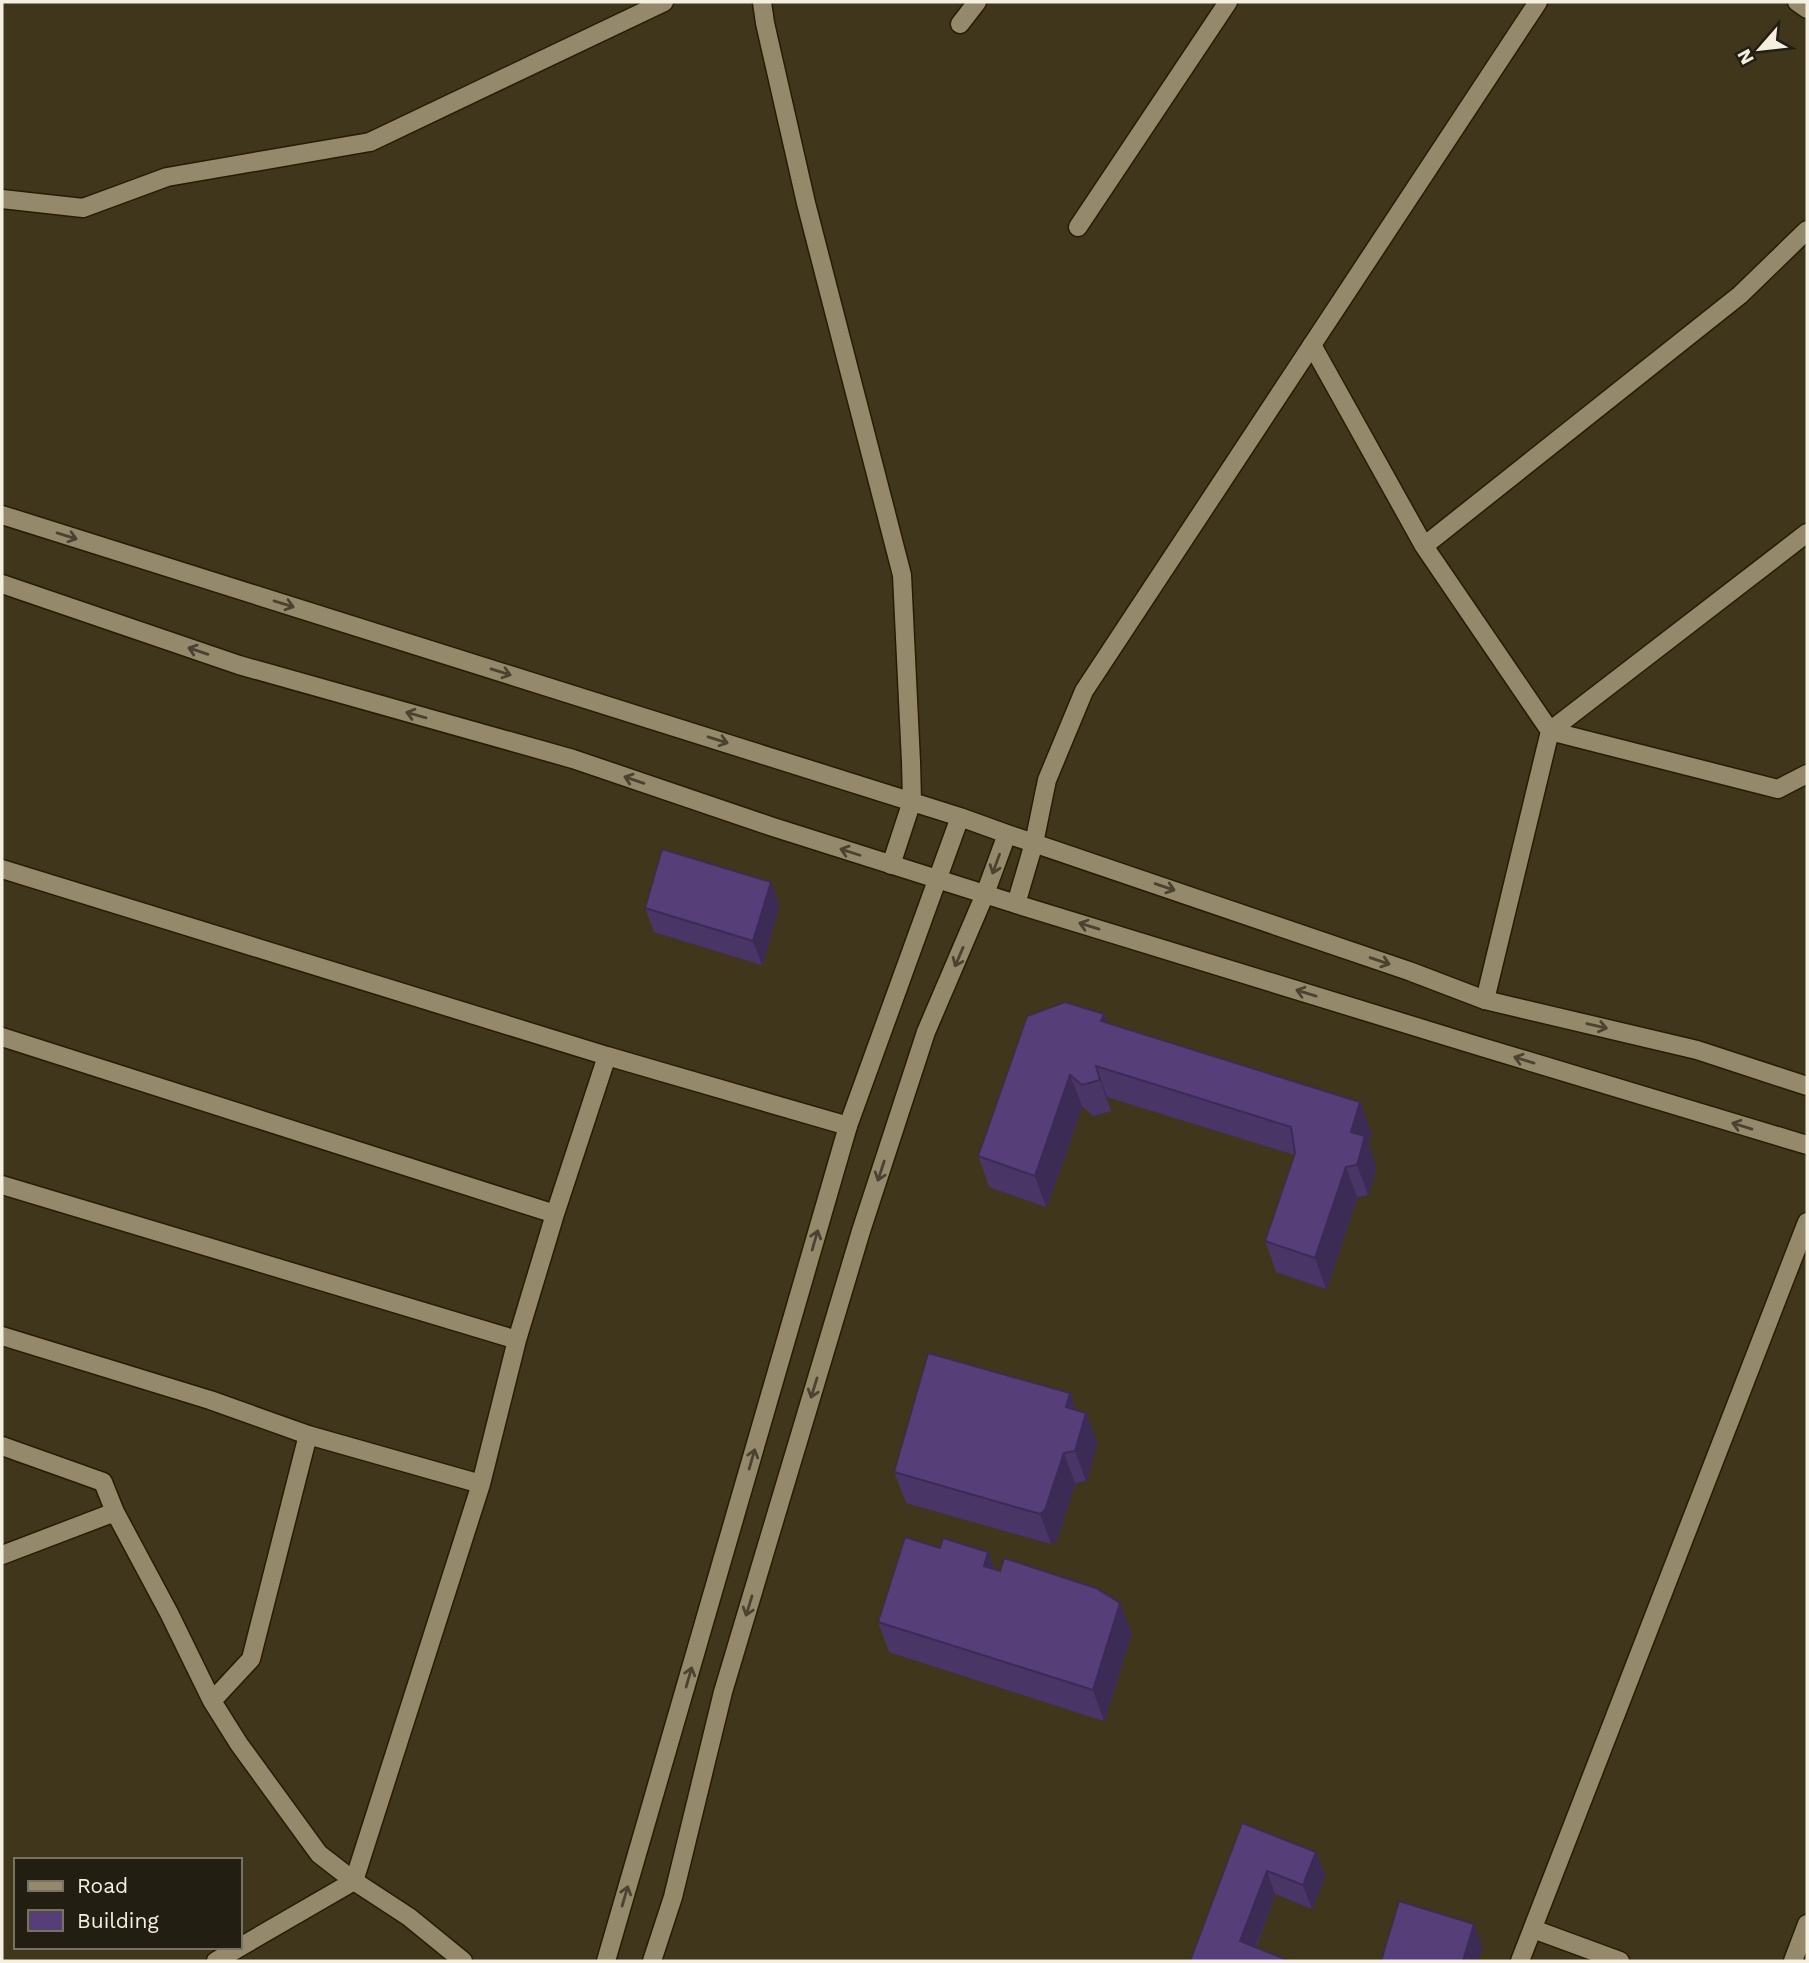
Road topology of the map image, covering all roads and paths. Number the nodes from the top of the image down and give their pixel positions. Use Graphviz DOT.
graph roads {
  1 [pos="664,2"];
  2 [pos="762,2"];
  3 [pos="977,2"];
  4 [pos="1228,2"];
  5 [pos="1538,2"];
  6 [pos="1797,2"];
  7 [pos="1807,9"];
  8 [pos="960,24"];
  9 [pos="2,199"];
  10 [pos="1078,227"];
  11 [pos="1807,230"];
  12 [pos="1312,345"];
  13 [pos="2,515"];
  14 [pos="1807,533"];
  15 [pos="1424,546"];
  16 [pos="2,584"];
  17 [pos="1550,731"];
  18 [pos="1807,774"];
  19 [pos="912,801"];
  20 [pos="960,817"];
  21 [pos="1007,834"];
  22 [pos="1034,844"];
  23 [pos="891,864"];
  24 [pos="2,869"];
  25 [pos="937,879"];
  26 [pos="985,894"];
  27 [pos="1016,904"];
  28 [pos="1486,1000"];
  29 [pos="2,1037"];
  30 [pos="607,1056"];
  31 [pos="1807,1086"];
  32 [pos="848,1126"];
  33 [pos="1807,1145"];
  34 [pos="2,1185"];
  35 [pos="555,1214"];
  36 [pos="1807,1222"];
  37 [pos="2,1336"];
  38 [pos="517,1340"];
  39 [pos="308,1435"];
  40 [pos="2,1446"];
  41 [pos="481,1484"];
  42 [pos="115,1512"];
  43 [pos="2,1556"];
  44 [pos="212,1701"];
  45 [pos="354,1881"];
  46 [pos="1807,1924"];
  47 [pos="1532,1929"];
  48 [pos="242,1946"];
  49 [pos="237,1949"];
  50 [pos="216,1961"];
  51 [pos="463,1961"];
  52 [pos="606,1961"];
  53 [pos="652,1961"];
  54 [pos="1520,1961"];
  55 [pos="1620,1961"];
  56 [pos="1793,1961"];
  1 -- 9 [label="street"];
  2 -- 19 [label="street"];
  3 -- 8 [label="street"];
  4 -- 10 [label="street"];
  5 -- 12 [label="street"];
  6 -- 7 [label="street"];
  11 -- 15 [label="street"];
  12 -- 15 [label="street"];
  12 -- 22 [label="street"];
  13 -- 19 [label="street, one-way"];
  14 -- 17 [label="street"];
  15 -- 17 [label="street"];
  23 -- 16 [label="street, one-way"];
  17 -- 18 [label="street"];
  17 -- 28 [label="street"];
  19 -- 20 [label="street"];
  19 -- 23 [label="street"];
  20 -- 21 [label="street"];
  20 -- 25 [label="street"];
  21 -- 22 [label="street"];
  21 -- 26 [label="street, one-way"];
  22 -- 27 [label="street"];
  22 -- 28 [label="street, one-way"];
  23 -- 25 [label="street"];
  24 -- 30 [label="street"];
  25 -- 26 [label="street"];
  25 -- 32 [label="street"];
  26 -- 27 [label="street"];
  26 -- 53 [label="street, one-way"];
  33 -- 27 [label="street, one-way"];
  28 -- 31 [label="street, one-way"];
  29 -- 35 [label="street"];
  30 -- 32 [label="street"];
  30 -- 35 [label="street"];
  52 -- 32 [label="street, one-way"];
  34 -- 38 [label="street"];
  35 -- 38 [label="street"];
  36 -- 47 [label="street"];
  37 -- 39 [label="street"];
  38 -- 41 [label="street"];
  39 -- 41 [label="street"];
  39 -- 44 [label="street"];
  40 -- 42 [label="street"];
  41 -- 45 [label="street"];
  42 -- 43 [label="street"];
  42 -- 44 [label="street"];
  44 -- 45 [label="street"];
  45 -- 48 [label="street"];
  45 -- 51 [label="street"];
  46 -- 56 [label="street"];
  47 -- 54 [label="street"];
  47 -- 55 [label="street"];
  49 -- 50 [label="street"];
}
